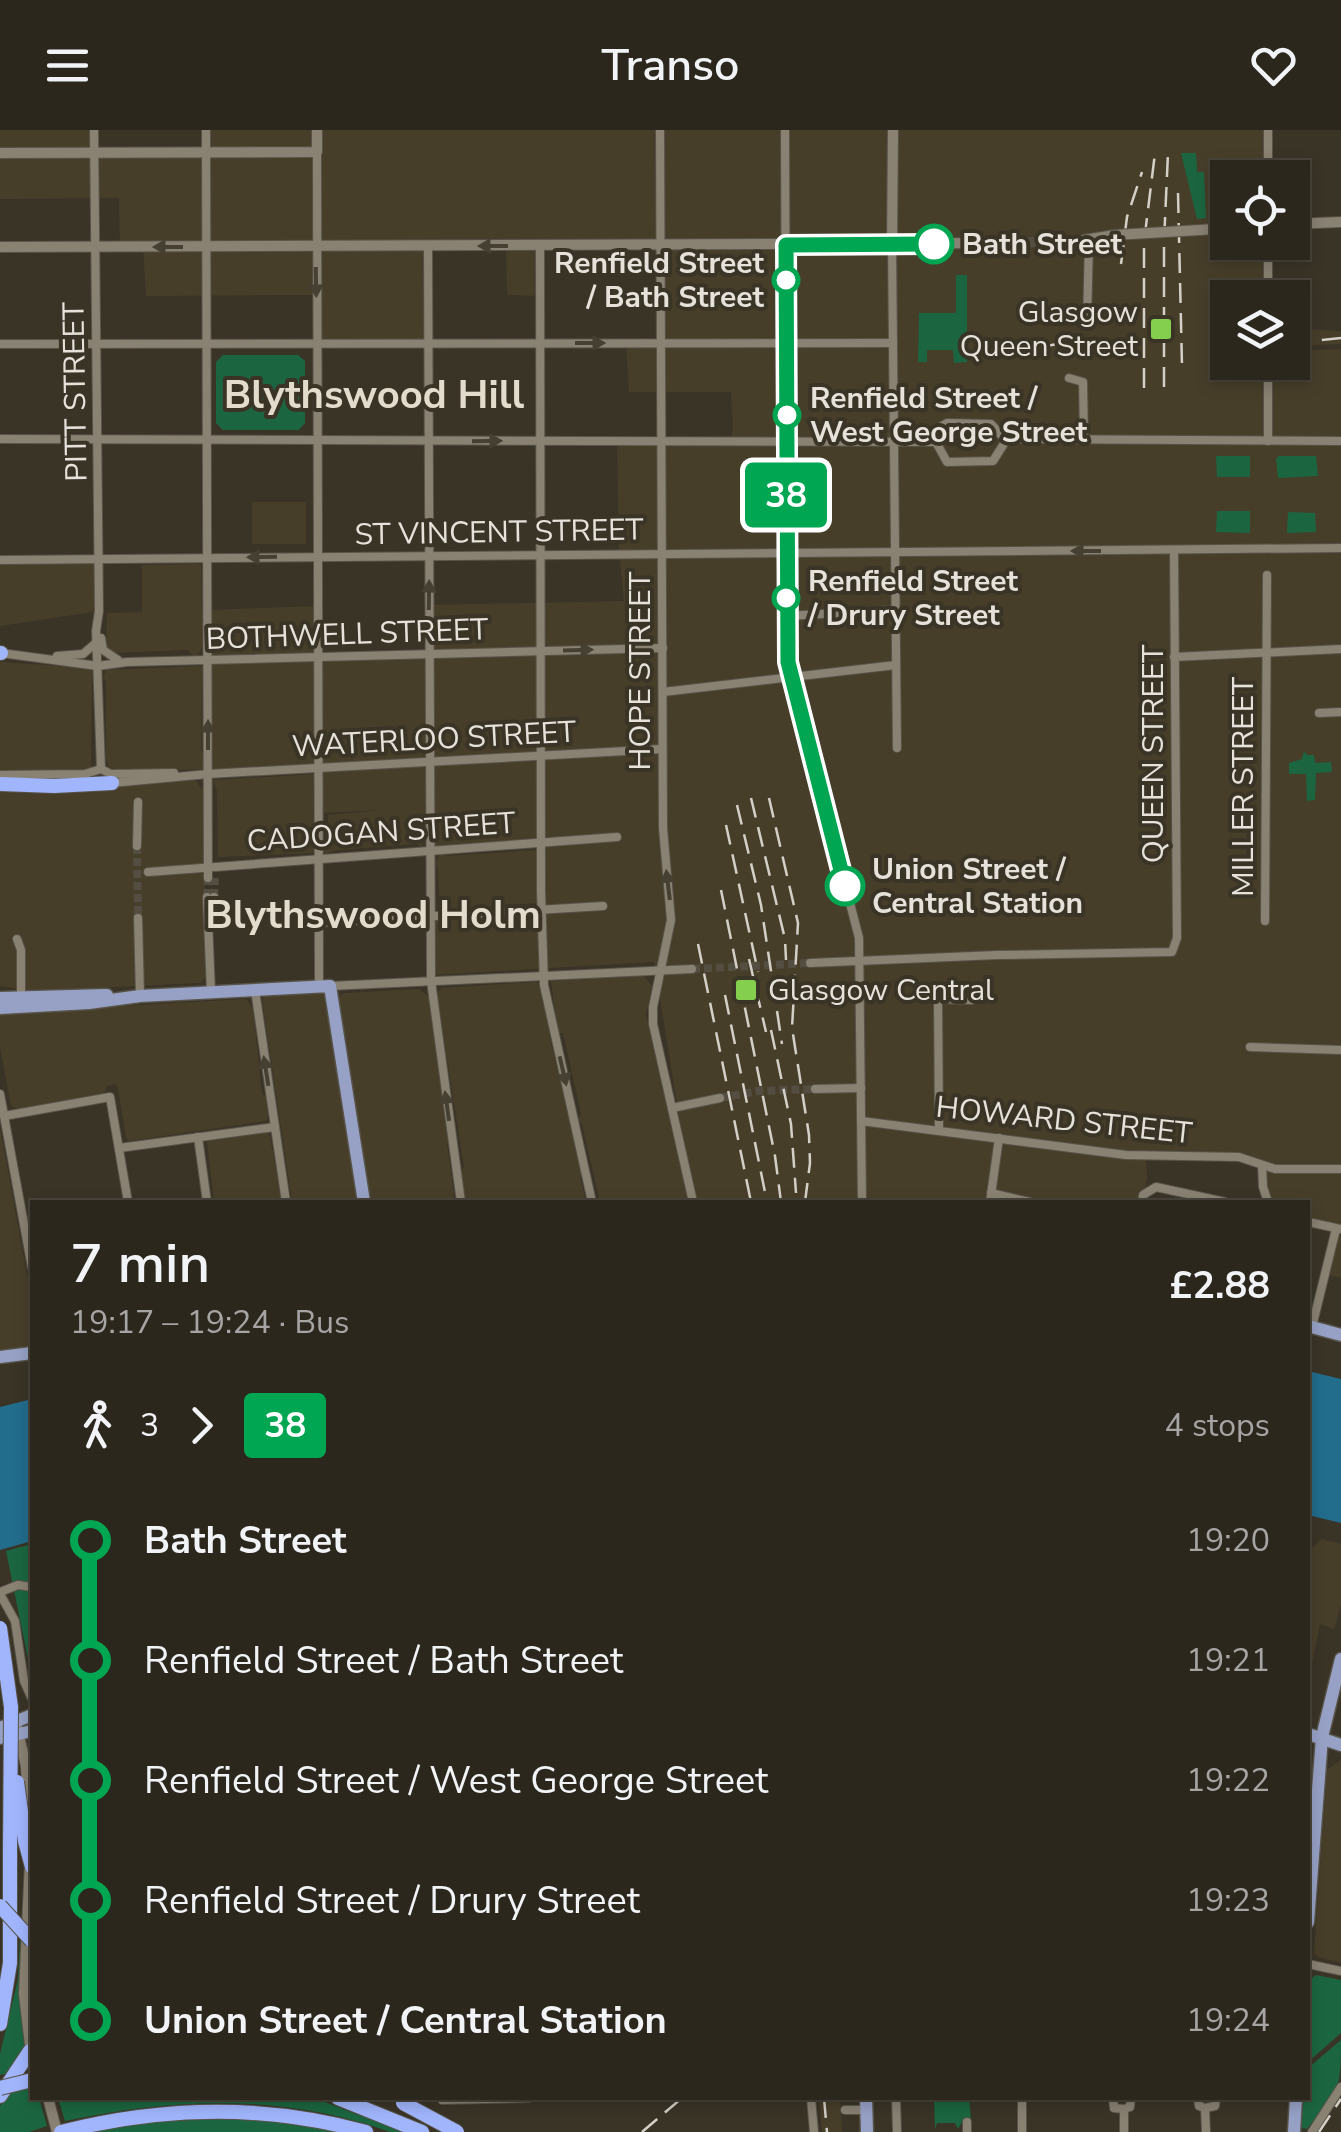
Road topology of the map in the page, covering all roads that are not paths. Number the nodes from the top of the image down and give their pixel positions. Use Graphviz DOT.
graph roads {
  1 [pos="94,130"];
  2 [pos="206,130"];
  3 [pos="317,130"];
  4 [pos="660,130"];
  5 [pos="785,130"];
  6 [pos="893,130"];
  7 [pos="1268,130"];
  8 [pos="95,152"];
  9 [pos="206,152"];
  10 [pos="317,152"];
  11 [pos="0,153"];
  12 [pos="1268,160"];
  13 [pos="1341,222"];
  14 [pos="1310,223"];
  15 [pos="1210,229"];
  16 [pos="1086,240"];
  17 [pos="1011,242"];
  18 [pos="786,245"];
  19 [pos="892,245"];
  20 [pos="205,246"];
  21 [pos="315,246"];
  22 [pos="428,246"];
  23 [pos="540,246"];
  24 [pos="660,246"];
  25 [pos="0,247"];
  26 [pos="96,247"];
  27 [pos="1087,325"];
  28 [pos="206,342"];
  29 [pos="318,343"];
  30 [pos="428,343"];
  31 [pos="541,343"];
  32 [pos="786,343"];
  33 [pos="893,343"];
  34 [pos="0,344"];
  35 [pos="97,344"];
  36 [pos="661,344"];
  37 [pos="1069,378"];
  38 [pos="1268,380"];
  39 [pos="0,438"];
  40 [pos="98,440"];
  41 [pos="206,440"];
  42 [pos="319,440"];
  43 [pos="542,440"];
  44 [pos="787,440"];
  45 [pos="1012,440"];
  46 [pos="1084,440"];
  47 [pos="429,441"];
  48 [pos="894,441"];
  49 [pos="1268,441"];
  50 [pos="1341,441"];
  51 [pos="662,442"];
  52 [pos="936,442"];
  53 [pos="1341,548"];
  54 [pos="1174,550"];
  55 [pos="895,552"];
  56 [pos="662,553"];
  57 [pos="786,553"];
  58 [pos="541,554"];
  59 [pos="320,556"];
  60 [pos="430,556"];
  61 [pos="207,557"];
  62 [pos="98,558"];
  63 [pos="0,560"];
  64 [pos="1266,575"];
  65 [pos="896,610"];
  66 [pos="786,616"];
  67 [pos="96,630"];
  68 [pos="97,642"];
  69 [pos="663,648"];
  70 [pos="1341,649"];
  71 [pos="542,651"];
  72 [pos="1266,652"];
  73 [pos="0,653"];
  74 [pos="429,654"];
  75 [pos="32,657"];
  76 [pos="1174,657"];
  77 [pos="318,658"];
  78 [pos="208,661"];
  79 [pos="128,662"];
  80 [pos="896,665"];
  81 [pos="98,666"];
  82 [pos="792,678"];
  83 [pos="663,692"];
  84 [pos="1341,712"];
  85 [pos="1318,714"];
  86 [pos="897,748"];
  87 [pos="662,750"];
  88 [pos="543,757"];
  89 [pos="430,762"];
  90 [pos="320,768"];
  91 [pos="102,769"];
  92 [pos="208,774"];
  93 [pos="0,775"];
  94 [pos="112,783"];
  95 [pos="0,784"];
  96 [pos="138,802"];
  97 [pos="617,837"];
  98 [pos="542,842"];
  99 [pos="138,846"];
  100 [pos="429,851"];
  101 [pos="318,859"];
  102 [pos="211,867"];
  103 [pos="148,872"];
  104 [pos="211,878"];
  105 [pos="211,897"];
  106 [pos="602,906"];
  107 [pos="541,910"];
  108 [pos="430,917"];
  109 [pos="138,918"];
  110 [pos="1265,921"];
  111 [pos="318,923"];
  112 [pos="17,940"];
  113 [pos="861,962"];
  114 [pos="810,963"];
  115 [pos="661,970"];
  116 [pos="692,970"];
  117 [pos="544,976"];
  118 [pos="431,982"];
  119 [pos="324,987"];
  120 [pos="255,990"];
  121 [pos="211,992"];
  122 [pos="140,996"];
  123 [pos="0,998"];
  124 [pos="972,1000"];
  125 [pos="21,1002"];
  126 [pos="0,1008"];
  127 [pos="1250,1047"];
  128 [pos="1341,1050"];
  129 [pos="860,1088"];
  130 [pos="815,1089"];
  131 [pos="0,1094"];
  132 [pos="720,1098"];
  133 [pos="672,1108"];
  134 [pos="4,1116"];
  135 [pos="861,1121"];
  136 [pos="275,1127"];
  137 [pos="939,1131"];
  138 [pos="198,1138"];
  139 [pos="999,1138"];
  140 [pos="119,1148"];
  141 [pos="1262,1164"];
  142 [pos="1341,1169"];
  143 [pos="1263,1187"];
  144 [pos="990,1198"];
  145 [pos="128,1200"];
  146 [pos="207,1200"];
  147 [pos="286,1200"];
  148 [pos="364,1200"];
  149 [pos="461,1200"];
  150 [pos="592,1200"];
  151 [pos="693,1200"];
  152 [pos="862,1200"];
  153 [pos="1143,1200"];
  154 [pos="1216,1200"];
  155 [pos="1256,1200"];
  156 [pos="1267,1200"];
  157 [pos="1310,1222"];
  158 [pos="1339,1228"];
  159 [pos="30,1257"];
  160 [pos="1310,1327"];
  161 [pos="1341,1335"];
  162 [pos="30,1354"];
  163 [pos="4,1359"];
  164 [pos="30,1587"];
  165 [pos="0,1593"];
  166 [pos="0,1628"];
  167 [pos="0,1653"];
  168 [pos="1341,1659"];
  169 [pos="30,1695"];
  170 [pos="12,1700"];
  171 [pos="0,1710"];
  172 [pos="30,1714"];
  173 [pos="0,1728"];
  174 [pos="22,1728"];
  175 [pos="1314,1736"];
  176 [pos="0,1739"];
  177 [pos="1341,1745"];
  178 [pos="12,1752"];
  179 [pos="26,1766"];
  180 [pos="30,1828"];
  181 [pos="30,1854"];
  182 [pos="1310,1860"];
  183 [pos="30,1893"];
  184 [pos="0,1906"];
  185 [pos="30,1939"];
  186 [pos="1310,1964"];
  187 [pos="1341,1971"];
  188 [pos="0,2024"];
  189 [pos="30,2038"];
  190 [pos="30,2055"];
  191 [pos="30,2080"];
  192 [pos="1341,2087"];
  193 [pos="0,2088"];
  194 [pos="0,2096"];
  195 [pos="49,2100"];
  196 [pos="343,2100"];
  197 [pos="396,2100"];
  198 [pos="425,2100"];
  199 [pos="811,2100"];
  200 [pos="896,2100"];
  201 [pos="1022,2100"];
  202 [pos="1113,2100"];
  203 [pos="1131,2100"];
  204 [pos="1198,2100"];
  205 [pos="1216,2100"];
  206 [pos="1296,2100"];
  207 [pos="866,2104"];
  208 [pos="1206,2108"];
  209 [pos="1124,2109"];
  210 [pos="845,2110"];
  211 [pos="59,2132"];
  212 [pos="366,2132"];
  213 [pos="423,2132"];
  214 [pos="458,2132"];
  215 [pos="814,2132"];
  216 [pos="867,2132"];
  217 [pos="897,2132"];
  218 [pos="1022,2132"];
  219 [pos="1124,2132"];
  220 [pos="1206,2132"];
  221 [pos="1295,2132"];
  222 [pos="1312,2132"];
  1 -- 8 [label="street, PITT STREET"];
  2 -- 9 [label="street"];
  3 -- 10 [label="street"];
  4 -- 24 [label="street, HOPE STREET"];
  5 -- 18 [label="street"];
  6 -- 19 [label="street"];
  7 -- 12 [label="street"];
  8 -- 9 [label="street"];
  8 -- 11 [label="street"];
  8 -- 26 [label="street, PITT STREET"];
  9 -- 10 [label="street"];
  9 -- 20 [label="street"];
  10 -- 21 [label="street"];
  13 -- 14 [label="street"];
  15 -- 16 [label="street, bridge"];
  16 -- 27 [label="street"];
  17 -- 19 [label="street"];
  18 -- 19 [label="street"];
  18 -- 24 [label="street"];
  18 -- 32 [label="street"];
  19 -- 33 [label="street"];
  20 -- 21 [label="street"];
  20 -- 26 [label="street, one-way"];
  20 -- 28 [label="street"];
  21 -- 22 [label="street"];
  21 -- 29 [label="street, one-way"];
  23 -- 22 [label="street, one-way"];
  22 -- 30 [label="street"];
  23 -- 24 [label="street"];
  23 -- 31 [label="street"];
  24 -- 36 [label="street, HOPE STREET"];
  25 -- 26 [label="street"];
  26 -- 35 [label="street, PITT STREET"];
  28 -- 29 [label="street"];
  28 -- 35 [label="street"];
  28 -- 41 [label="street"];
  29 -- 30 [label="street"];
  29 -- 42 [label="street"];
  30 -- 31 [label="street"];
  30 -- 47 [label="street"];
  31 -- 36 [label="street, one-way"];
  31 -- 43 [label="street"];
  32 -- 33 [label="street"];
  32 -- 36 [label="street"];
  32 -- 44 [label="street"];
  33 -- 48 [label="street"];
  34 -- 35 [label="street"];
  35 -- 40 [label="street, PITT STREET"];
  36 -- 51 [label="street, HOPE STREET"];
  37 -- 46 [label="street"];
  38 -- 49 [label="street"];
  39 -- 40 [label="street"];
  40 -- 41 [label="street"];
  40 -- 62 [label="street, PITT STREET"];
  41 -- 42 [label="street"];
  41 -- 61 [label="street"];
  42 -- 47 [label="street"];
  42 -- 59 [label="street"];
  47 -- 43 [label="street, one-way"];
  43 -- 51 [label="street"];
  43 -- 58 [label="street"];
  44 -- 48 [label="street"];
  44 -- 51 [label="street"];
  44 -- 57 [label="street"];
  45 -- 46 [label="street"];
  45 -- 52 [label="street"];
  45 -- 52 [label="street"];
  46 -- 49 [label="street"];
  47 -- 60 [label="street"];
  48 -- 52 [label="street"];
  48 -- 55 [label="street"];
  49 -- 50 [label="street"];
  51 -- 56 [label="street, HOPE STREET"];
  53 -- 54 [label="street, ST VINCENT STREET"];
  54 -- 55 [label="street, ST VINCENT STREET, one-way"];
  54 -- 76 [label="street, QUEEN STREET"];
  55 -- 57 [label="street, ST VINCENT STREET"];
  55 -- 65 [label="street"];
  56 -- 57 [label="street, ST VINCENT STREET"];
  56 -- 58 [label="street, ST VINCENT STREET"];
  56 -- 69 [label="street, HOPE STREET"];
  57 -- 66 [label="street"];
  58 -- 60 [label="street, ST VINCENT STREET"];
  58 -- 71 [label="street"];
  59 -- 60 [label="street, ST VINCENT STREET"];
  59 -- 61 [label="street, ST VINCENT STREET, one-way"];
  59 -- 77 [label="street"];
  74 -- 60 [label="street, one-way"];
  61 -- 62 [label="street, ST VINCENT STREET"];
  61 -- 78 [label="street"];
  62 -- 63 [label="street, ST VINCENT STREET"];
  62 -- 67 [label="street, PITT STREET"];
  64 -- 72 [label="street, MILLER STREET"];
  65 -- 66 [label="street"];
  65 -- 80 [label="street"];
  66 -- 82 [label="street"];
  67 -- 68 [label="street, PITT STREET"];
  67 -- 79 [label="street"];
  68 -- 75 [label="street, BOTHWELL STREET"];
  68 -- 81 [label="street, PITT STREET"];
  71 -- 69 [label="street, BOTHWELL STREET, one-way"];
  69 -- 83 [label="street, HOPE STREET"];
  70 -- 72 [label="street"];
  71 -- 74 [label="street, BOTHWELL STREET"];
  71 -- 88 [label="street"];
  72 -- 76 [label="street"];
  72 -- 110 [label="street, MILLER STREET"];
  73 -- 75 [label="street, BOTHWELL STREET"];
  74 -- 77 [label="street, BOTHWELL STREET"];
  74 -- 89 [label="street"];
  75 -- 81 [label="street, BOTHWELL STREET"];
  76 -- 113 [label="street, QUEEN STREET"];
  77 -- 78 [label="street, BOTHWELL STREET"];
  77 -- 90 [label="street"];
  78 -- 79 [label="street, BOTHWELL STREET"];
  92 -- 78 [label="street, one-way"];
  79 -- 81 [label="street, BOTHWELL STREET"];
  80 -- 82 [label="street"];
  80 -- 86 [label="street"];
  81 -- 91 [label="street, PITT STREET"];
  82 -- 83 [label="street"];
  82 -- 113 [label="street"];
  83 -- 87 [label="street, HOPE STREET"];
  84 -- 85 [label="street"];
  87 -- 88 [label="street, WATERLOO STREET"];
  115 -- 87 [label="street, HOPE STREET, one-way"];
  88 -- 89 [label="street, WATERLOO STREET"];
  88 -- 98 [label="street"];
  89 -- 90 [label="street, WATERLOO STREET"];
  89 -- 100 [label="street"];
  90 -- 92 [label="street, WATERLOO STREET"];
  90 -- 101 [label="street"];
  91 -- 92 [label="street, WATERLOO STREET"];
  91 -- 93 [label="street, WATERLOO STREET"];
  92 -- 94 [label="street, WATERLOO STREET"];
  92 -- 102 [label="street"];
  94 -- 95 [label="highway"];
  96 -- 99 [label="street"];
  97 -- 98 [label="street, CADOGAN STREET"];
  98 -- 100 [label="street, CADOGAN STREET"];
  98 -- 107 [label="street"];
  100 -- 101 [label="street, CADOGAN STREET"];
  100 -- 108 [label="street"];
  101 -- 102 [label="street, CADOGAN STREET"];
  101 -- 111 [label="street"];
  102 -- 103 [label="street, CADOGAN STREET"];
  102 -- 104 [label="street"];
  105 -- 121 [label="street"];
  106 -- 107 [label="street"];
  107 -- 108 [label="street"];
  107 -- 117 [label="street"];
  108 -- 111 [label="street"];
  108 -- 118 [label="street"];
  109 -- 122 [label="street"];
  111 -- 119 [label="street"];
  112 -- 125 [label="street"];
  113 -- 114 [label="street"];
  113 -- 129 [label="street"];
  115 -- 116 [label="street"];
  115 -- 117 [label="street"];
  115 -- 133 [label="street, HOPE STREET"];
  117 -- 118 [label="street"];
  117 -- 150 [label="street, one-way"];
  118 -- 119 [label="street"];
  149 -- 118 [label="street, one-way"];
  119 -- 120 [label="main road"];
  119 -- 148 [label="main road"];
  120 -- 121 [label="main road"];
  136 -- 120 [label="street, one-way"];
  121 -- 122 [label="main road"];
  122 -- 125 [label="main road"];
  123 -- 125 [label="main road"];
  124 -- 137 [label="street"];
  125 -- 126 [label="main road"];
  127 -- 128 [label="street"];
  129 -- 130 [label="street"];
  129 -- 135 [label="street"];
  131 -- 134 [label="street"];
  132 -- 133 [label="street"];
  133 -- 151 [label="street, HOPE STREET"];
  134 -- 140 [label="street"];
  134 -- 159 [label="street"];
  135 -- 137 [label="street, HOWARD STREET"];
  135 -- 152 [label="street"];
  136 -- 138 [label="street"];
  136 -- 147 [label="street"];
  137 -- 139 [label="street, HOWARD STREET"];
  138 -- 140 [label="street"];
  138 -- 146 [label="street"];
  139 -- 141 [label="street, HOWARD STREET"];
  139 -- 144 [label="street"];
  140 -- 145 [label="street"];
  141 -- 142 [label="street, HOWARD STREET"];
  141 -- 143 [label="street"];
  143 -- 155 [label="street"];
  143 -- 156 [label="street"];
  153 -- 154 [label="street, HOWARD STREET"];
  157 -- 158 [label="street"];
  158 -- 160 [label="street"];
  160 -- 161 [label="main road"];
  162 -- 163 [label="main road"];
  164 -- 165 [label="street"];
  165 -- 169 [label="street"];
  166 -- 178 [label="highway, bridge"];
  167 -- 170 [label="street"];
  168 -- 175 [label="main road"];
  170 -- 171 [label="street"];
  170 -- 172 [label="main road"];
  170 -- 174 [label="street"];
  173 -- 174 [label="main road"];
  174 -- 176 [label="main road"];
  174 -- 179 [label="street"];
  175 -- 177 [label="main road"];
  175 -- 182 [label="main road"];
  176 -- 179 [label="street"];
  178 -- 181 [label="highway, bridge"];
  178 -- 188 [label="highway, bridge"];
  179 -- 180 [label="street"];
  183 -- 189 [label="street"];
  184 -- 185 [label="highway, bridge"];
  186 -- 187 [label="street"];
  190 -- 194 [label="highway"];
  191 -- 193 [label="highway, bridge"];
  192 -- 222 [label="street"];
  195 -- 211 [label="street"];
  196 -- 213 [label="highway"];
  197 -- 214 [label="highway, bridge"];
  198 -- 213 [label="street"];
  199 -- 215 [label="street"];
  200 -- 217 [label="street"];
  201 -- 218 [label="street"];
  202 -- 209 [label="street"];
  203 -- 209 [label="street"];
  204 -- 208 [label="street"];
  205 -- 208 [label="street"];
  206 -- 221 [label="main road"];
  207 -- 210 [label="street"];
  207 -- 216 [label="main road"];
  208 -- 220 [label="street"];
  209 -- 219 [label="street"];
  211 -- 212 [label="highway"];
}
